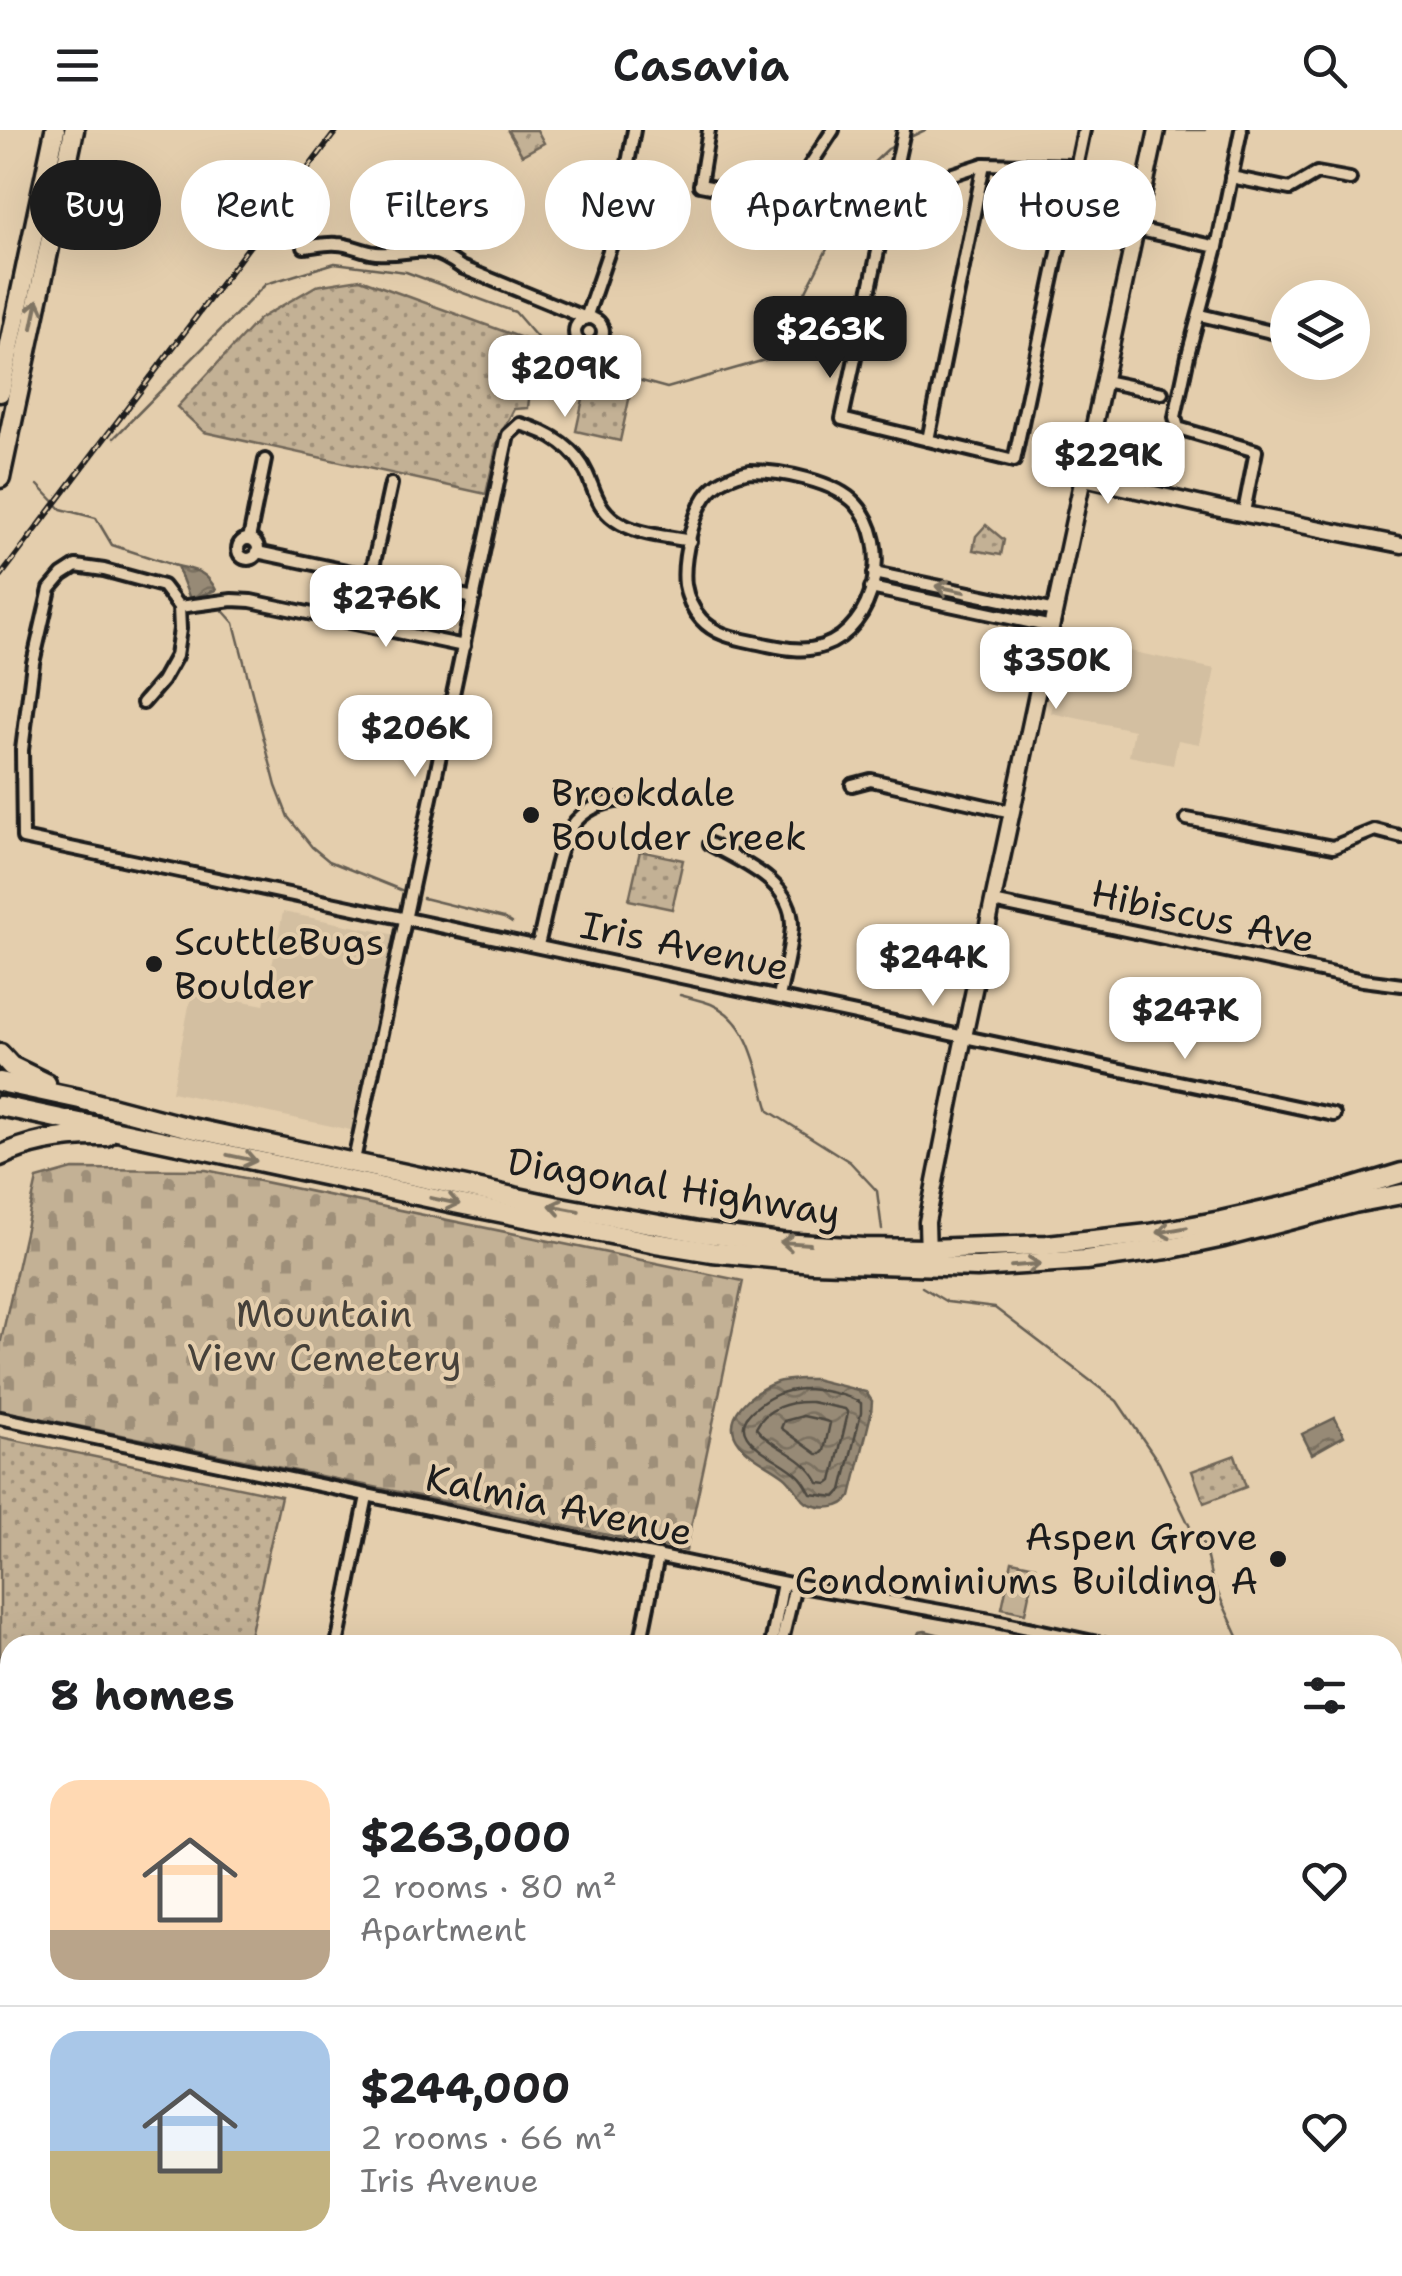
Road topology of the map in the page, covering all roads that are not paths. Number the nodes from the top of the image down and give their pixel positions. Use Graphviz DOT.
graph roads {
  1 [pos="56,130"];
  2 [pos="74,130"];
  3 [pos="634,130"];
  4 [pos="708,130"];
  5 [pos="832,130"];
  6 [pos="1084,130"];
  7 [pos="1157,130"];
  8 [pos="1241,130"];
  9 [pos="904,131"];
  10 [pos="898,160"];
  11 [pos="1077,160"];
  12 [pos="1151,160"];
  13 [pos="983,169"];
  14 [pos="1231,177"];
  15 [pos="1350,179"];
  16 [pos="1156,233"];
  17 [pos="330,244"];
  18 [pos="1217,247"];
  19 [pos="879,250"];
  20 [pos="1058,250"];
  21 [pos="1132,250"];
  22 [pos="1200,315"];
  23 [pos="1270,332"];
  24 [pos="1104,381"];
  25 [pos="0,392"];
  26 [pos="1162,393"];
  27 [pos="928,440"];
  28 [pos="266,460"];
  29 [pos="0,478"];
  30 [pos="1084,478"];
  31 [pos="391,484"];
  32 [pos="1244,512"];
  33 [pos="249,540"];
  34 [pos="690,542"];
  35 [pos="1402,545"];
  36 [pos="257,552"];
  37 [pos="874,572"];
  38 [pos="370,576"];
  39 [pos="871,588"];
  40 [pos="474,598"];
  41 [pos="185,606"];
  42 [pos="1055,610"];
  43 [pos="1052,627"];
  44 [pos="464,646"];
  45 [pos="144,703"];
  46 [pos="852,784"];
  47 [pos="623,800"];
  48 [pos="1012,812"];
  49 [pos="1187,819"];
  50 [pos="1402,836"];
  51 [pos="710,844"];
  52 [pos="992,902"];
  53 [pos="406,920"];
  54 [pos="538,946"];
  55 [pos="1402,985"];
  56 [pos="779,997"];
  57 [pos="964,1035"];
  58 [pos="0,1054"];
  59 [pos="0,1082"];
  60 [pos="0,1106"];
  61 [pos="1334,1114"];
  62 [pos="180,1125"];
  63 [pos="146,1137"];
  64 [pos="0,1156"];
  65 [pos="352,1172"];
  66 [pos="1402,1172"];
  67 [pos="1399,1194"];
  68 [pos="928,1257"];
  69 [pos="0,1418"];
  70 [pos="367,1496"];
  71 [pos="658,1556"];
  72 [pos="789,1584"];
  73 [pos="338,1635"];
  74 [pos="642,1635"];
  75 [pos="774,1635"];
  76 [pos="782,1635"];
  77 [pos="1061,1635"];
  1 -- 25 [label="highway"];
  29 -- 2 [label="highway, one-way"];
  3 -- 17 [label="street"];
  4 -- 5 [label="street"];
  6 -- 11 [label="street"];
  7 -- 12 [label="main road"];
  8 -- 14 [label="street"];
  9 -- 10 [label="street"];
  13 -- 27 [label="street"];
  14 -- 15 [label="street"];
  14 -- 18 [label="street"];
  16 -- 18 [label="street"];
  18 -- 22 [label="street"];
  19 -- 27 [label="street"];
  20 -- 27 [label="street"];
  21 -- 24 [label="main road"];
  22 -- 23 [label="street"];
  22 -- 32 [label="street"];
  24 -- 26 [label="street"];
  24 -- 30 [label="main road"];
  28 -- 33 [label="street"];
  30 -- 32 [label="main road"];
  30 -- 42 [label="main road"];
  31 -- 38 [label="street"];
  32 -- 35 [label="main road"];
  33 -- 36 [label="street"];
  33 -- 36 [label="street"];
  34 -- 37 [label="street"];
  34 -- 39 [label="street"];
  34 -- 40 [label="street"];
  36 -- 38 [label="street"];
  37 -- 39 [label="street"];
  42 -- 37 [label="street, one-way"];
  38 -- 40 [label="street"];
  39 -- 43 [label="street"];
  40 -- 44 [label="street"];
  41 -- 44 [label="street"];
  41 -- 45 [label="street"];
  41 -- 53 [label="street, Iris Avenue"];
  42 -- 43 [label="main road"];
  43 -- 48 [label="main road"];
  44 -- 53 [label="street"];
  46 -- 48 [label="street"];
  47 -- 54 [label="street"];
  48 -- 52 [label="main road"];
  49 -- 50 [label="street"];
  51 -- 56 [label="street"];
  52 -- 55 [label="street, Hibiscus Ave"];
  52 -- 57 [label="main road"];
  53 -- 54 [label="street, Iris Avenue"];
  53 -- 65 [label="street"];
  54 -- 56 [label="street, Iris Avenue"];
  56 -- 57 [label="street, Iris Avenue"];
  57 -- 61 [label="street, Iris Avenue"];
  57 -- 68 [label="main road"];
  58 -- 62 [label="highway"];
  59 -- 62 [label="highway, Diagonal Highway"];
  60 -- 63 [label="highway, Diagonal Highway"];
  62 -- 65 [label="highway, Diagonal Highway"];
  63 -- 64 [label="highway"];
  63 -- 65 [label="highway, Diagonal Highway, one-way"];
  65 -- 68 [label="highway, Diagonal Highway"];
  66 -- 68 [label="highway, Diagonal Highway, one-way"];
  68 -- 67 [label="highway, Diagonal Highway, one-way"];
  69 -- 70 [label="street, Kalmia Avenue"];
  70 -- 71 [label="street, Kalmia Avenue"];
  70 -- 73 [label="street"];
  71 -- 72 [label="street, Kalmia Avenue"];
  71 -- 74 [label="street"];
  72 -- 75 [label="street"];
  72 -- 76 [label="street"];
  72 -- 77 [label="street, Kalmia Avenue"];
}
